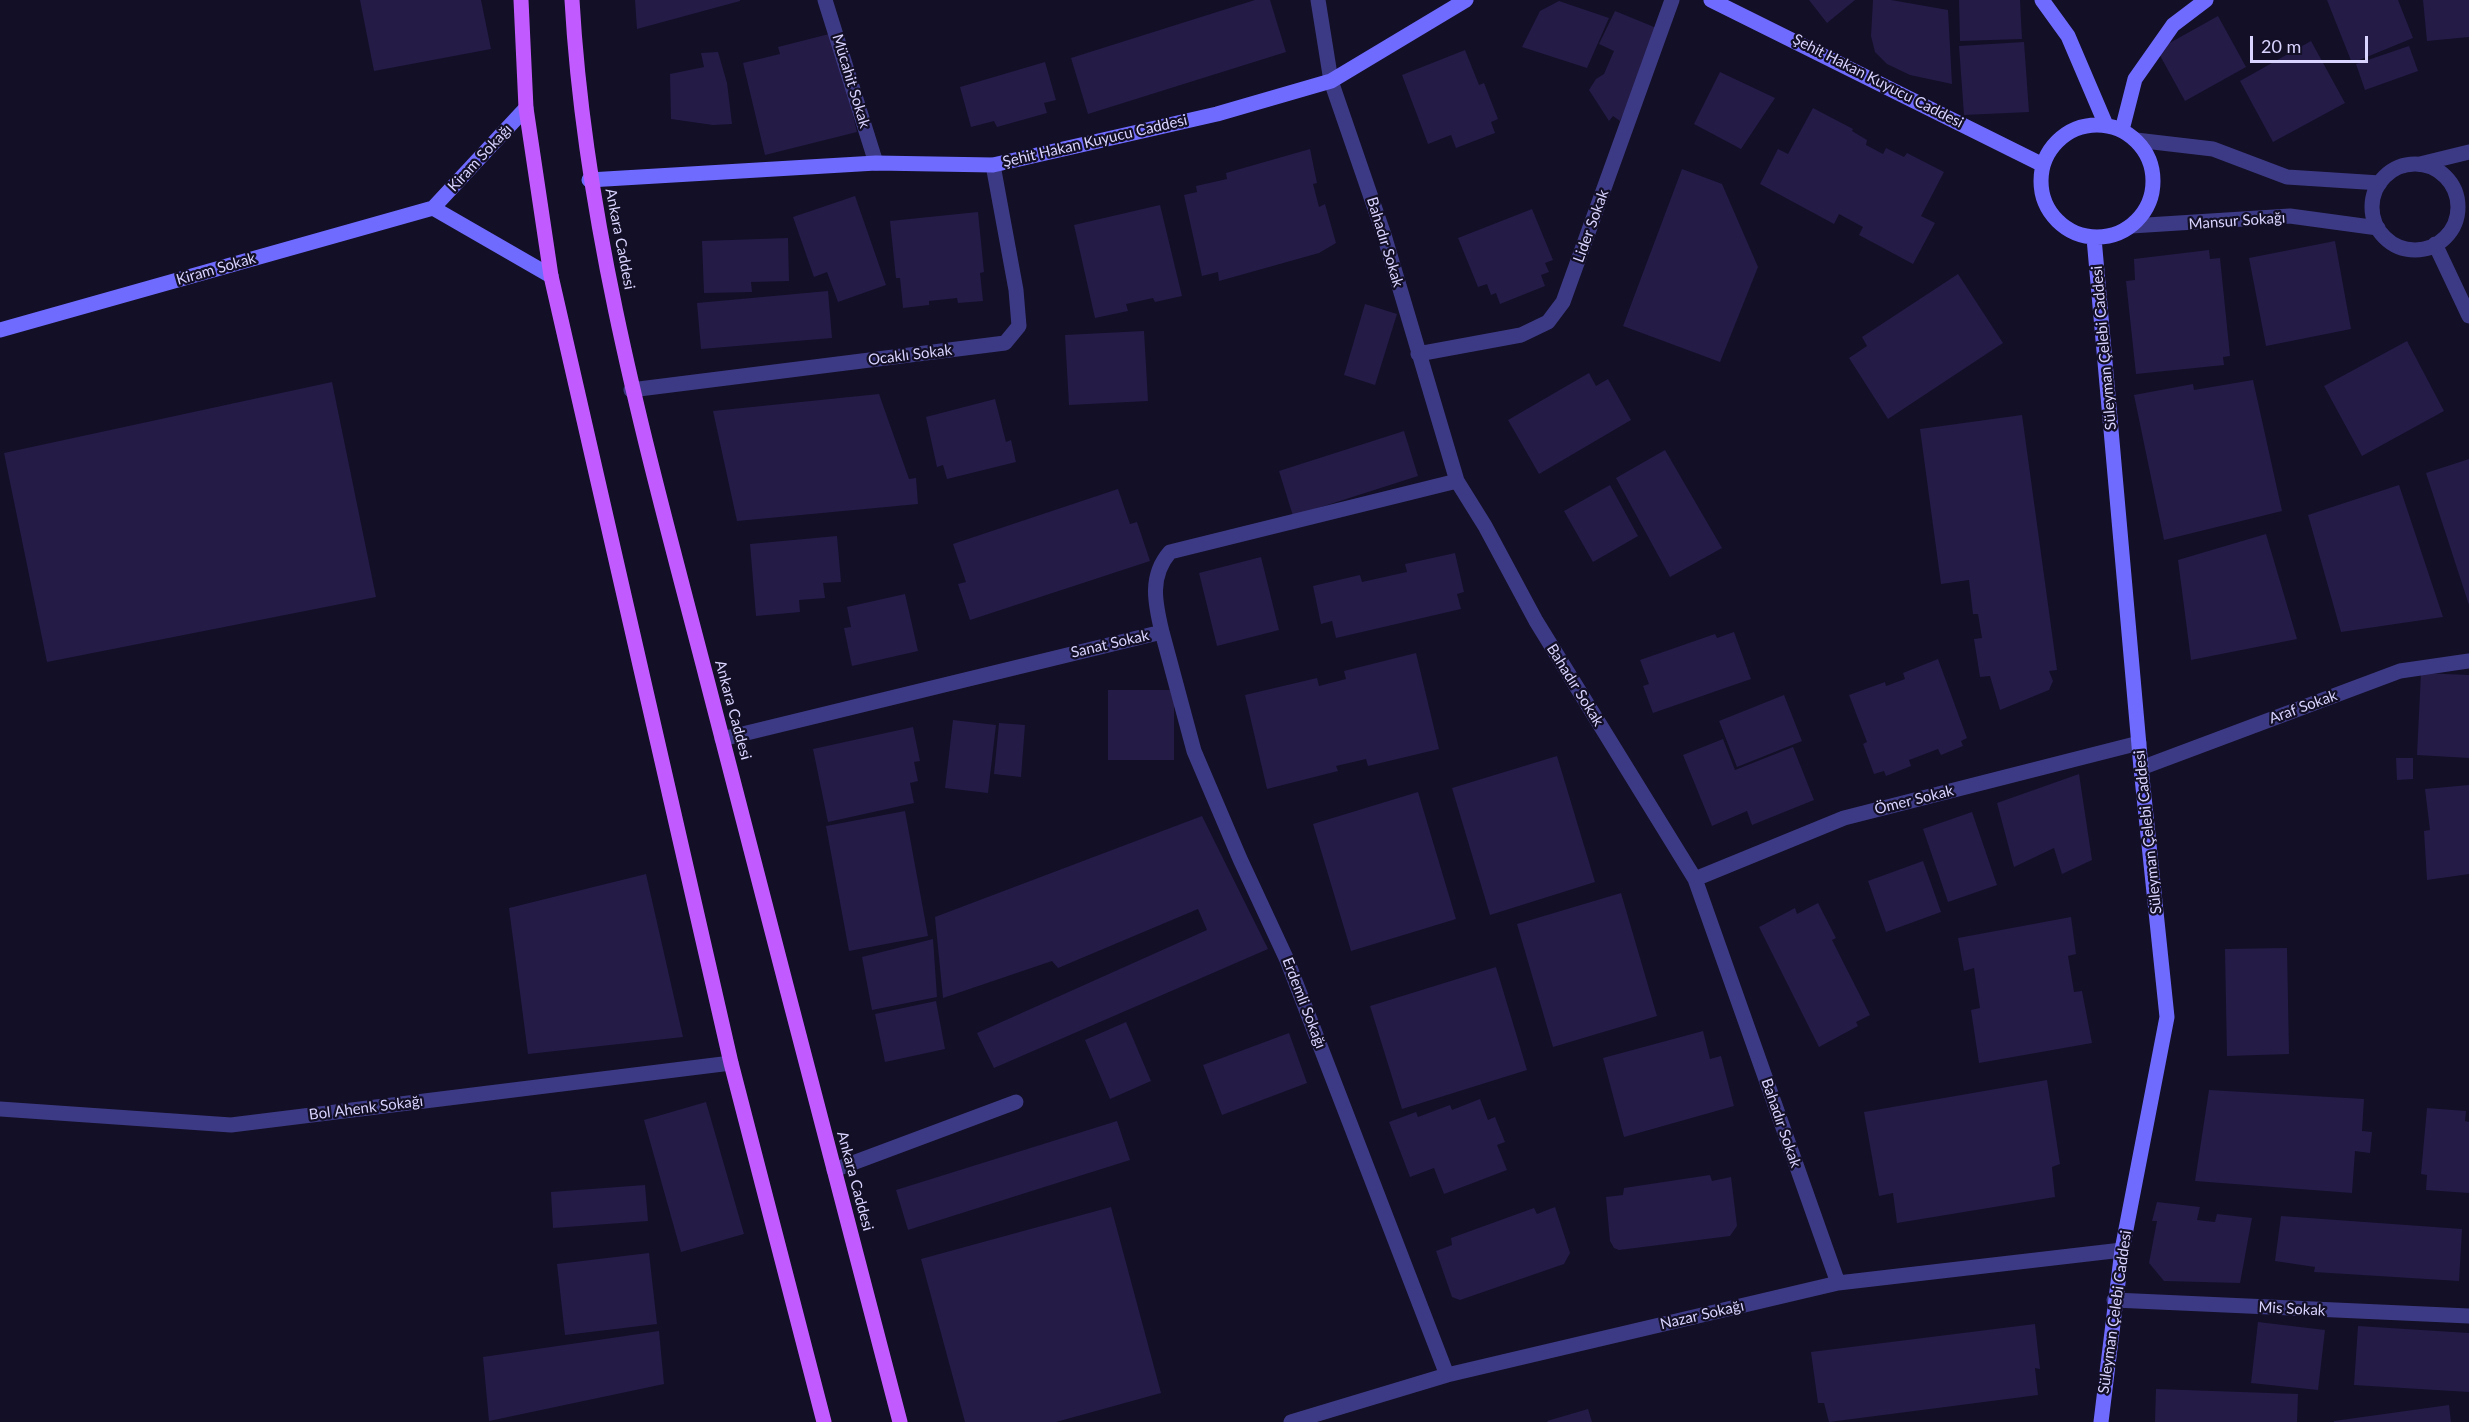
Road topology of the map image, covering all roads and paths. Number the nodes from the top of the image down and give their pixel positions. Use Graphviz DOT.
graph roads {
  1 [pos="521,0"];
  2 [pos="572,0"];
  3 [pos="825,0"];
  4 [pos="1318,0"];
  5 [pos="1466,0"];
  6 [pos="1672,0"];
  7 [pos="1711,0"];
  8 [pos="2042,0"];
  9 [pos="2206,0"];
  10 [pos="1331,81"];
  11 [pos="526,108"];
  12 [pos="2106,125"];
  13 [pos="2122,130"];
  14 [pos="2136,140"];
  15 [pos="2469,152"];
  16 [pos="876,163"];
  17 [pos="993,165"];
  18 [pos="2043,165"];
  19 [pos="2418,165"];
  20 [pos="589,180"];
  21 [pos="2380,183"];
  22 [pos="2464,201"];
  23 [pos="433,208"];
  24 [pos="2131,226"];
  25 [pos="2378,228"];
  26 [pos="2094,238"];
  27 [pos="2435,244"];
  28 [pos="550,276"];
  29 [pos="2469,316"];
  30 [pos="0,330"];
  31 [pos="1418,354"];
  32 [pos="631,390"];
  33 [pos="1457,481"];
  34 [pos="1162,632"];
  35 [pos="2469,662"];
  36 [pos="722,739"];
  37 [pos="2139,743"];
  38 [pos="2141,768"];
  39 [pos="1695,879"];
  40 [pos="731,1063"];
  41 [pos="1016,1102"];
  42 [pos="0,1109"];
  43 [pos="834,1170"];
  44 [pos="2122,1250"];
  45 [pos="1838,1283"];
  46 [pos="2114,1300"];
  47 [pos="2469,1316"];
  48 [pos="1447,1375"];
  49 [pos="1315,1420"];
  50 [pos="824,1422"];
  51 [pos="900,1422"];
  52 [pos="1291,1422"];
  53 [pos="2101,1422"];
  1 -- 11 [label="main road"];
  2 -- 20 [label="main road, Ankara Caddesi"];
  3 -- 16 [label="street, Mücahit Sokak"];
  4 -- 10 [label="street, Bahadır Sokak"];
  5 -- 10 [label="street, Şehit Hakan Kuyucu Caddesi"];
  6 -- 31 [label="street, Lider Sokak"];
  7 -- 18 [label="street, Şehit Hakan Kuyucu Caddesi"];
  8 -- 12 [label="street"];
  9 -- 13 [label="street"];
  10 -- 17 [label="street, Şehit Hakan Kuyucu Caddesi"];
  10 -- 31 [label="street, Bahadır Sokak"];
  11 -- 23 [label="street, Kiram Sokağı"];
  11 -- 28 [label="main road"];
  12 -- 13 [label="street"];
  12 -- 18 [label="street"];
  13 -- 14 [label="street"];
  14 -- 21 [label="street"];
  14 -- 24 [label="street"];
  15 -- 19 [label="street"];
  16 -- 17 [label="street, Şehit Hakan Kuyucu Caddesi"];
  16 -- 20 [label="street, Şehit Hakan Kuyucu Caddesi"];
  17 -- 32 [label="street, Ocaklı Sokak"];
  18 -- 26 [label="street"];
  19 -- 21 [label="street"];
  19 -- 22 [label="street"];
  20 -- 32 [label="main road, Ankara Caddesi"];
  21 -- 25 [label="street"];
  22 -- 27 [label="street"];
  23 -- 28 [label="street"];
  23 -- 30 [label="street, Kiram Sokak"];
  24 -- 25 [label="street, Mansur Sokağı"];
  24 -- 26 [label="street"];
  25 -- 27 [label="street"];
  26 -- 37 [label="street, Süleyman Çelebi Caddesi"];
  27 -- 29 [label="street"];
  28 -- 40 [label="main road"];
  31 -- 33 [label="street, Bahadır Sokak"];
  32 -- 36 [label="main road, Ankara Caddesi"];
  33 -- 34 [label="street, Sanat Sokak"];
  33 -- 39 [label="street, Bahadır Sokak"];
  34 -- 36 [label="street, Sanat Sokak"];
  34 -- 48 [label="street, Erdemli Sokağı"];
  35 -- 38 [label="street, Araf Sokak"];
  36 -- 43 [label="main road, Ankara Caddesi"];
  37 -- 38 [label="street, Süleyman Çelebi Caddesi"];
  37 -- 39 [label="street, Ömer Sokak"];
  38 -- 44 [label="street, Süleyman Çelebi Caddesi"];
  39 -- 45 [label="street, Bahadır Sokak"];
  40 -- 42 [label="street, Bol Ahenk Sokağı"];
  40 -- 50 [label="main road"];
  41 -- 43 [label="street"];
  43 -- 51 [label="main road, Ankara Caddesi"];
  44 -- 45 [label="street, Nazar Sokağı"];
  44 -- 46 [label="street, Süleyman Çelebi Caddesi"];
  45 -- 48 [label="street, Nazar Sokağı"];
  46 -- 47 [label="street, Mis Sokak"];
  46 -- 53 [label="street, Süleyman Çelebi Caddesi"];
  48 -- 49 [label="street, Nazar Sokağı"];
  49 -- 52 [label="street, Nazar Sokağı"];
}
